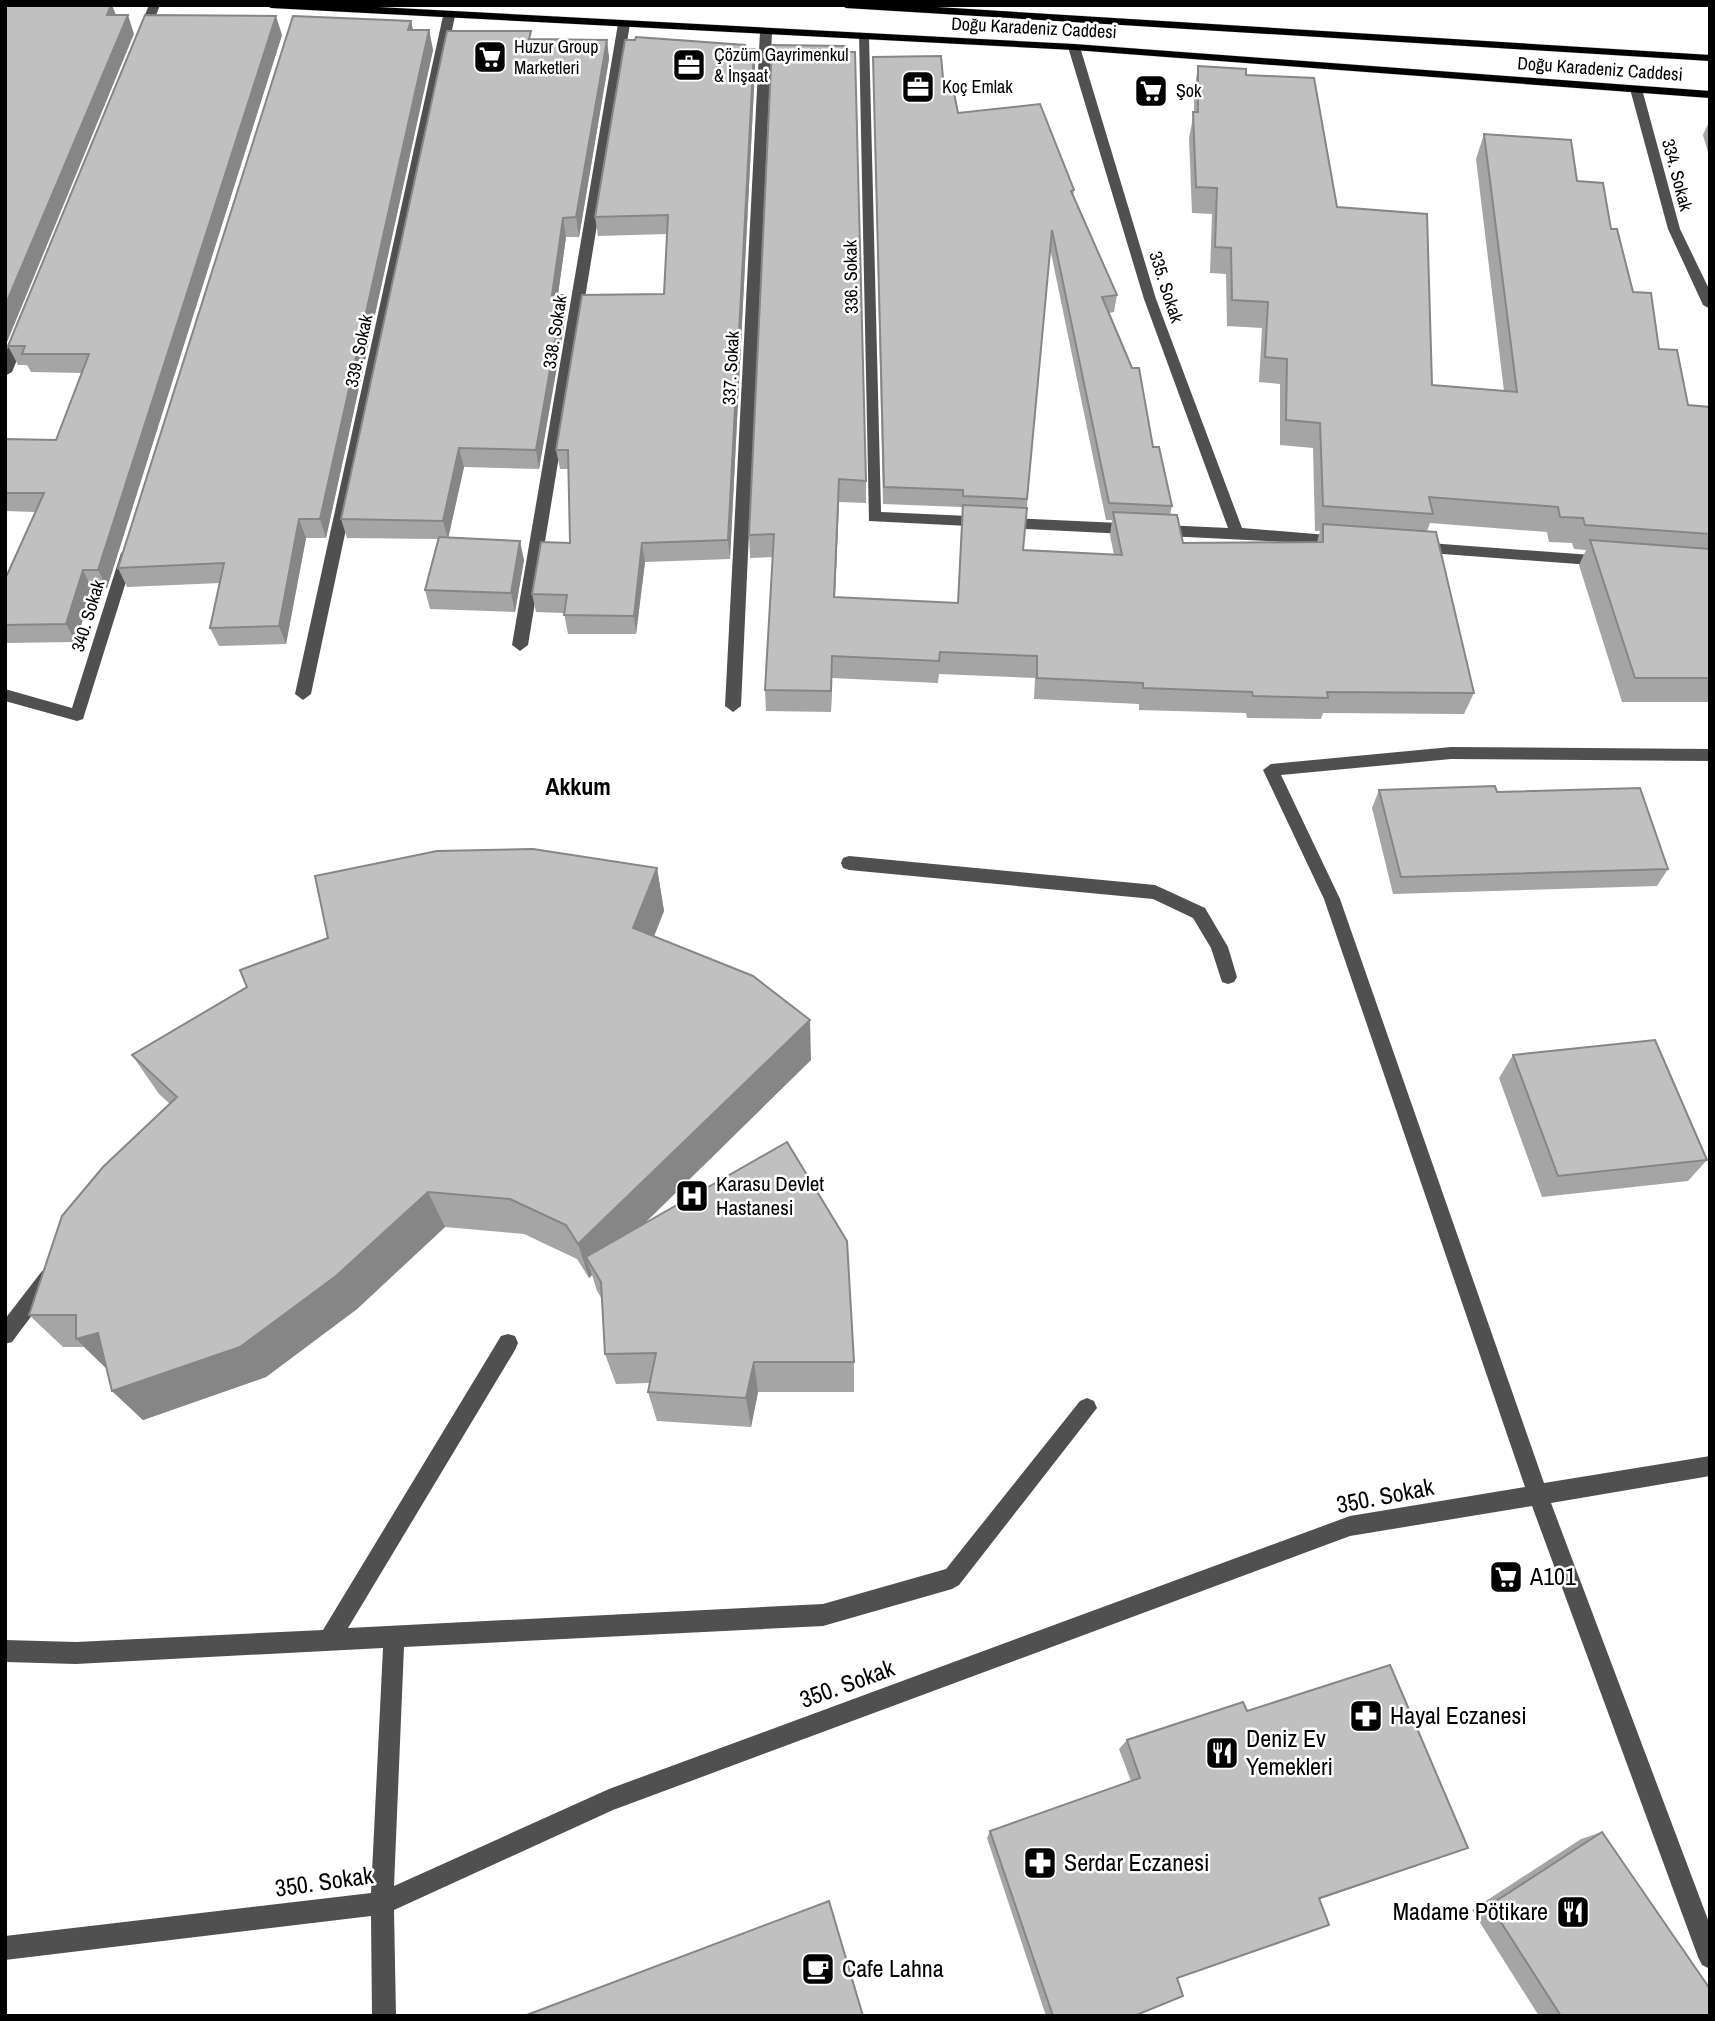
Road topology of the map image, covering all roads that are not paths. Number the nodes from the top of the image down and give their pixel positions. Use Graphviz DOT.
graph roads {
  1 [pos="155,5"];
  2 [pos="271,5"];
  3 [pos="846,5"];
  4 [pos="295,13"];
  5 [pos="449,16"];
  6 [pos="624,24"];
  7 [pos="766,32"];
  8 [pos="863,36"];
  9 [pos="139,43"];
  10 [pos="1074,47"];
  11 [pos="1710,58"];
  12 [pos="1636,89"];
  13 [pos="1710,95"];
  14 [pos="1710,304"];
  15 [pos="26,321"];
  16 [pos="5,372"];
  17 [pos="1237,533"];
  18 [pos="131,541"];
  19 [pos="1360,543"];
  20 [pos="1401,546"];
  21 [pos="1620,562"];
  22 [pos="520,645"];
  23 [pos="303,694"];
  24 [pos="5,695"];
  25 [pos="733,706"];
  26 [pos="1710,755"];
  27 [pos="849,863"];
  28 [pos="1228,977"];
  29 [pos="63,1258"];
  30 [pos="5,1335"];
  31 [pos="508,1343"];
  32 [pos="1087,1408"];
  33 [pos="1710,1466"];
  34 [pos="1538,1495"];
  35 [pos="394,1638"];
  36 [pos="329,1640"];
  37 [pos="5,1651"];
  38 [pos="382,1903"];
  39 [pos="5,1948"];
  40 [pos="1710,1957"];
  41 [pos="384,2016"];
  1 -- 9 [label="street"];
  2 -- 4 [label="main road, Doğu Karadeniz Caddesi"];
  3 -- 11 [label="main road, Doğu Karadeniz Caddesi"];
  4 -- 5 [label="main road, Doğu Karadeniz Caddesi"];
  5 -- 6 [label="main road, Doğu Karadeniz Caddesi"];
  5 -- 23 [label="street, 339. Sokak"];
  6 -- 7 [label="main road, Doğu Karadeniz Caddesi"];
  6 -- 22 [label="street, 338. Sokak"];
  7 -- 8 [label="main road, Doğu Karadeniz Caddesi"];
  7 -- 25 [label="street, 337. Sokak"];
  8 -- 10 [label="main road, Doğu Karadeniz Caddesi"];
  8 -- 17 [label="street, 336. Sokak"];
  10 -- 12 [label="main road, Doğu Karadeniz Caddesi"];
  10 -- 17 [label="street, 335. Sokak"];
  12 -- 13 [label="main road, Doğu Karadeniz Caddesi"];
  12 -- 14 [label="street, 334. Sokak"];
  15 -- 16 [label="street"];
  17 -- 19 [label="street"];
  18 -- 24 [label="street, 340. Sokak"];
  20 -- 21 [label="street"];
  26 -- 34 [label="street"];
  27 -- 28 [label="street"];
  29 -- 30 [label="street"];
  31 -- 36 [label="street"];
  32 -- 35 [label="street"];
  33 -- 34 [label="street, 350. Sokak"];
  34 -- 38 [label="street, 350. Sokak"];
  34 -- 40 [label="street"];
  35 -- 36 [label="street"];
  35 -- 38 [label="street"];
  36 -- 37 [label="street"];
  38 -- 39 [label="street, 350. Sokak"];
  38 -- 41 [label="street"];
}
